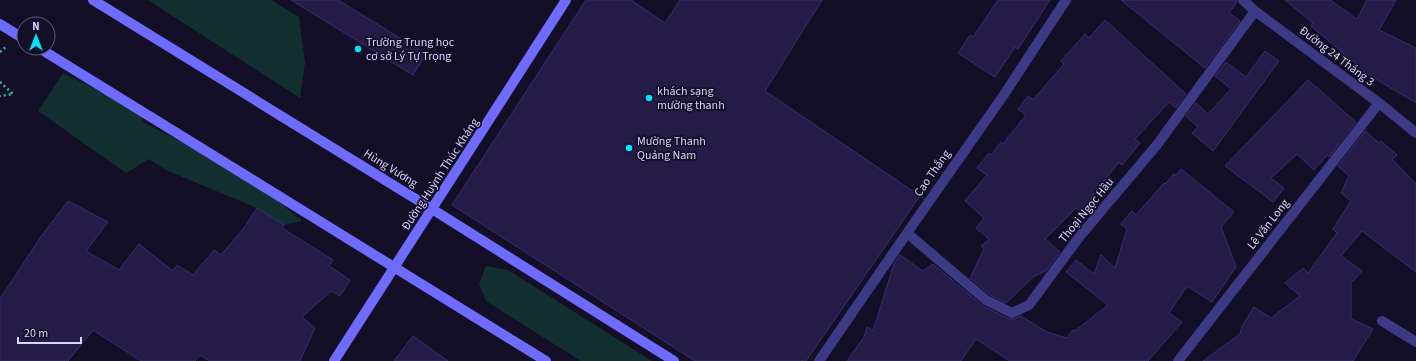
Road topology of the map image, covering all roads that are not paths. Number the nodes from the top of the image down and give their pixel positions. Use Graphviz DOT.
graph roads {
  1 [pos="93,0"];
  2 [pos="566,0"];
  3 [pos="1066,0"];
  4 [pos="1243,0"];
  5 [pos="1255,11"];
  6 [pos="0,24"];
  7 [pos="16,34"];
  8 [pos="52,56"];
  9 [pos="1379,103"];
  10 [pos="1416,133"];
  11 [pos="432,209"];
  12 [pos="906,233"];
  13 [pos="396,267"];
  14 [pos="1382,321"];
  15 [pos="1416,342"];
  16 [pos="334,361"];
  17 [pos="546,361"];
  18 [pos="674,361"];
  19 [pos="819,361"];
  20 [pos="1178,361"];
  1 -- 11 [label="main road, Hùng Vương"];
  2 -- 11 [label="main road, Đường Huỳnh Thúc Kháng"];
  3 -- 12 [label="street, Cao Thắng"];
  4 -- 5 [label="street, Đường 24 Tháng 3"];
  5 -- 9 [label="street, Đường 24 Tháng 3"];
  5 -- 12 [label="street, Thoại Ngọc Hầu"];
  6 -- 7 [label="main road"];
  8 -- 13 [label="main road"];
  9 -- 10 [label="street, Đường 24 Tháng 3"];
  9 -- 20 [label="street, Lê Văn Long"];
  11 -- 13 [label="main road, Đường Huỳnh Thúc Kháng"];
  11 -- 18 [label="main road, Hùng Vương"];
  12 -- 19 [label="street, Cao Thắng"];
  13 -- 16 [label="main road, Đường Huỳnh Thúc Kháng"];
  13 -- 17 [label="main road"];
  14 -- 15 [label="street"];
}
